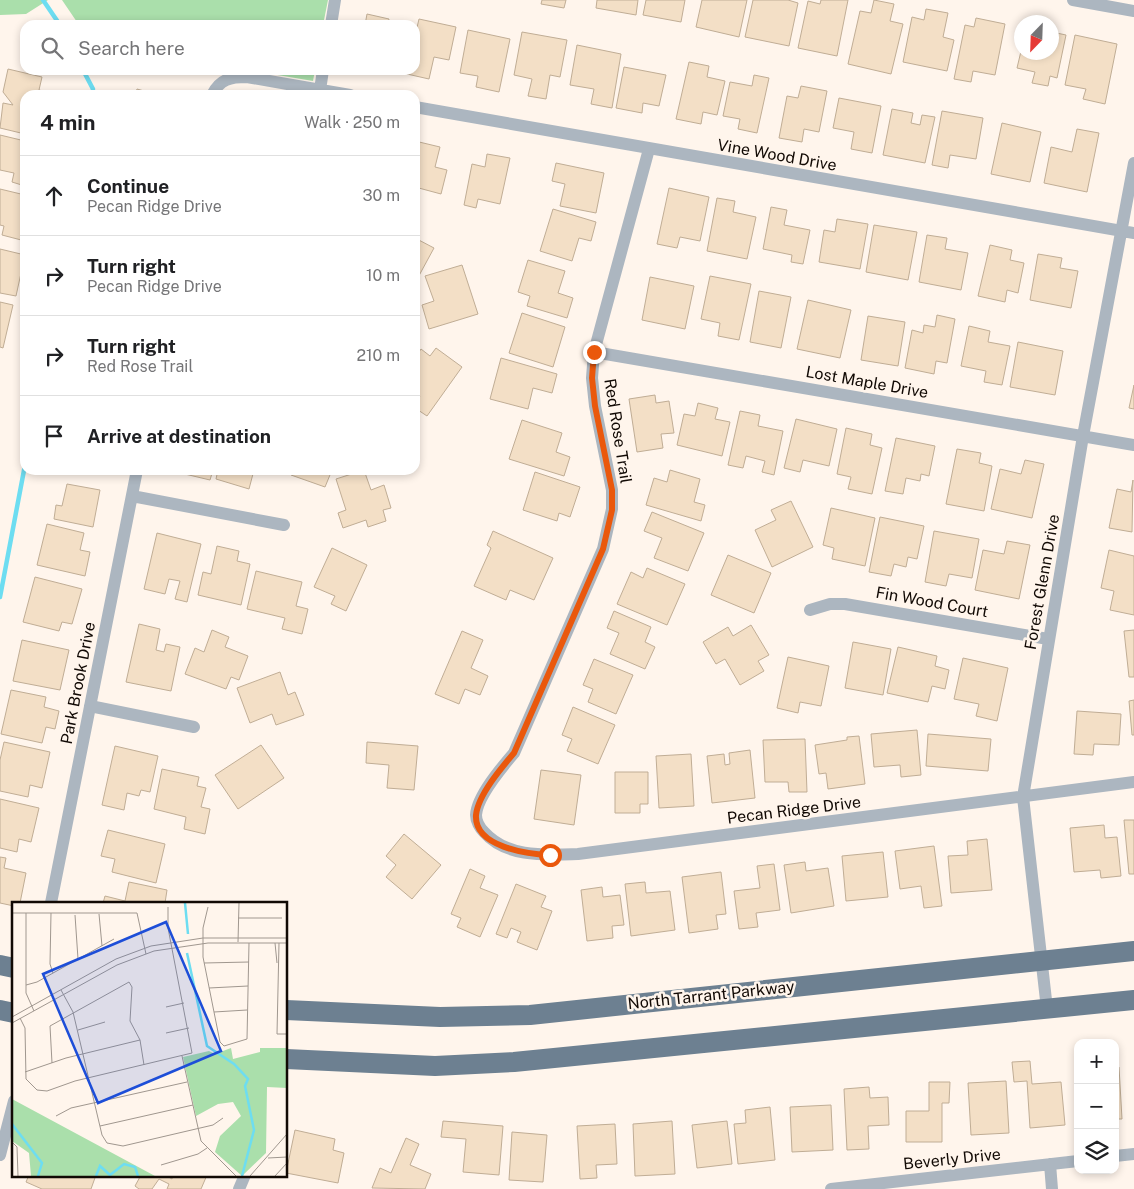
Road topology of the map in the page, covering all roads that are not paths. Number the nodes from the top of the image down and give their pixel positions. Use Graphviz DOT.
graph roads {
  1 [pos="335,0"];
  2 [pos="1073,0"];
  3 [pos="1134,11"];
  4 [pos="332,20"];
  5 [pos="322,75"];
  6 [pos="216,90"];
  7 [pos="320,90"];
  8 [pos="420,108"];
  9 [pos="649,149"];
  10 [pos="1134,163"];
  11 [pos="1128,232"];
  12 [pos="594,352"];
  13 [pos="1083,436"];
  14 [pos="1134,445"];
  15 [pos="136,475"];
  16 [pos="132,496"];
  17 [pos="284,525"];
  18 [pos="810,610"];
  19 [pos="1048,639"];
  20 [pos="90,706"];
  21 [pos="194,728"];
  22 [pos="1134,782"];
  23 [pos="1024,797"];
  24 [pos="476,815"];
  25 [pos="51,902"];
  26 [pos="1134,951"];
  27 [pos="1043,959"];
  28 [pos="1134,1000"];
  29 [pos="1047,1009"];
  30 [pos="288,1010"];
  31 [pos="288,1059"];
  32 [pos="12,1109"];
  33 [pos="1134,1154"];
  34 [pos="0,1155"];
  35 [pos="1119,1156"];
  36 [pos="1074,1161"];
  37 [pos="1050,1164"];
  38 [pos="245,1176"];
  39 [pos="240,1189"];
  40 [pos="830,1189"];
  41 [pos="1052,1189"];
  1 -- 4 [label="street"];
  2 -- 3 [label="street"];
  5 -- 7 [label="street"];
  6 -- 7 [label="street"];
  8 -- 9 [label="street, Vine Wood Drive"];
  9 -- 11 [label="street, Vine Wood Drive"];
  9 -- 12 [label="street, Red Rose Trail"];
  10 -- 11 [label="street, Forest Glenn Drive"];
  11 -- 13 [label="street, Forest Glenn Drive"];
  12 -- 13 [label="street, Lost Maple Drive"];
  12 -- 24 [label="street, Red Rose Trail"];
  13 -- 14 [label="street, Lost Maple Drive"];
  13 -- 19 [label="street, Forest Glenn Drive"];
  15 -- 16 [label="street, Park Brook Drive"];
  16 -- 17 [label="street"];
  16 -- 20 [label="street, Park Brook Drive"];
  18 -- 19 [label="street, Fin Wood Court"];
  19 -- 23 [label="street, Forest Glenn Drive"];
  20 -- 21 [label="street"];
  20 -- 25 [label="street, Park Brook Drive"];
  22 -- 23 [label="street, Pecan Ridge Drive"];
  23 -- 24 [label="street, Pecan Ridge Drive"];
  23 -- 27 [label="street, Forest Glenn Drive"];
  26 -- 27 [label="main road, North Tarrant Parkway"];
  27 -- 29 [label="street, Forest Glenn Drive"];
  27 -- 30 [label="main road, North Tarrant Parkway"];
  28 -- 29 [label="main road"];
  29 -- 31 [label="main road"];
  32 -- 34 [label="street"];
  33 -- 35 [label="street"];
  36 -- 37 [label="street, Beverly Drive"];
  37 -- 40 [label="street, Beverly Drive"];
  37 -- 41 [label="street"];
  38 -- 39 [label="street"];
}
